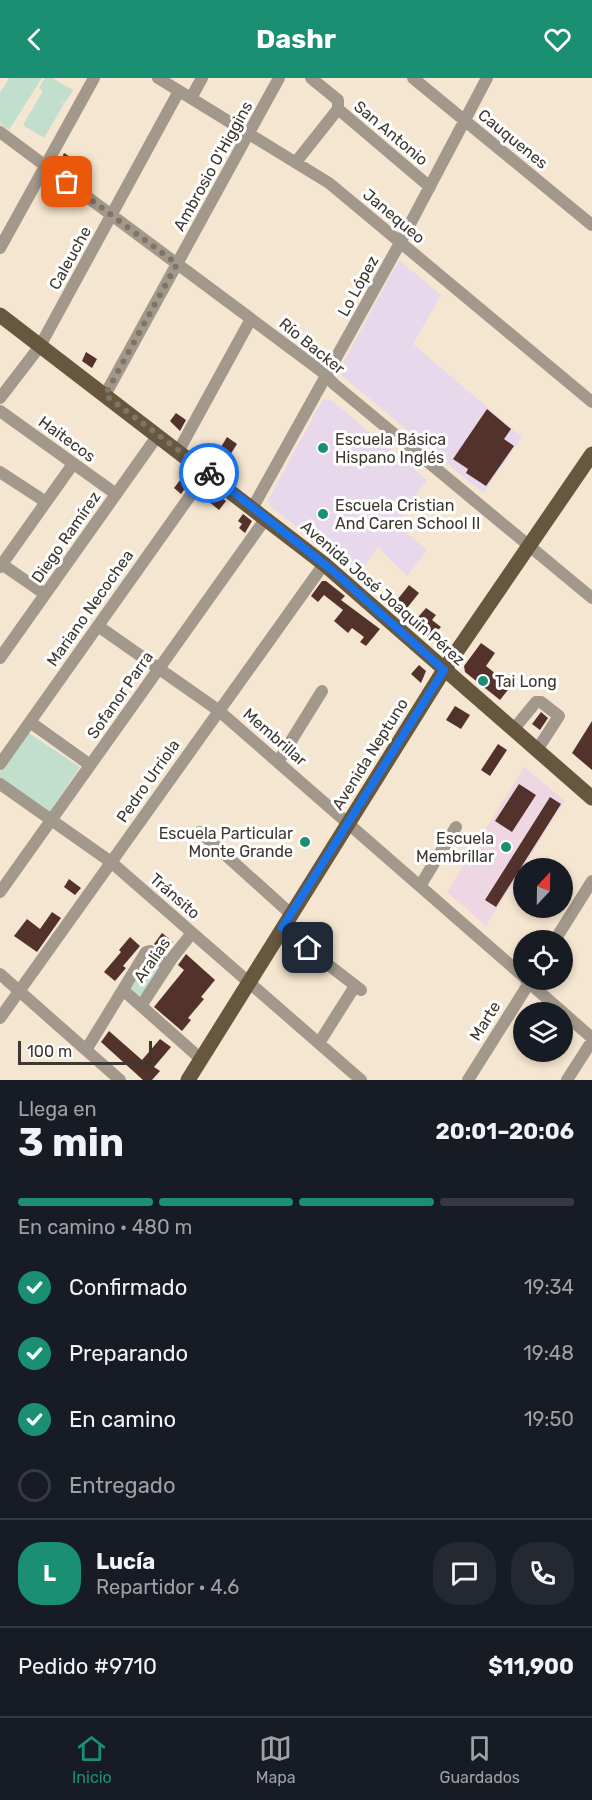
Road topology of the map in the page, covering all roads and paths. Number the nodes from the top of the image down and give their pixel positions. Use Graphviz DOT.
graph roads {
  1 [pos="94,78"];
  2 [pos="158,78"];
  3 [pos="202,78"];
  4 [pos="279,78"];
  5 [pos="311,78"];
  6 [pos="413,78"];
  7 [pos="487,78"];
  8 [pos="185,94"];
  9 [pos="338,109"];
  10 [pos="465,120"];
  11 [pos="0,132"];
  12 [pos="250,133"];
  13 [pos="297,162"];
  14 [pos="45,166"];
  15 [pos="430,187"];
  16 [pos="112,216"];
  17 [pos="592,225"];
  18 [pos="400,243"];
  19 [pos="0,248"];
  20 [pos="177,264"];
  21 [pos="0,315"];
  22 [pos="251,319"];
  23 [pos="40,346"];
  24 [pos="326,376"];
  25 [pos="105,395"];
  26 [pos="0,398"];
  27 [pos="592,402"];
  28 [pos="0,411"];
  29 [pos="158,435"];
  30 [pos="179,450"];
  31 [pos="592,454"];
  32 [pos="73,464"];
  33 [pos="207,472"];
  34 [pos="1,474"];
  35 [pos="116,494"];
  36 [pos="46,502"];
  37 [pos="253,507"];
  38 [pos="267,518"];
  39 [pos="529,546"];
  40 [pos="324,564"];
  41 [pos="1,565"];
  42 [pos="45,594"];
  43 [pos="592,598"];
  44 [pos="98,626"];
  45 [pos="0,658"];
  46 [pos="159,669"];
  47 [pos="444,670"];
  48 [pos="322,691"];
  49 [pos="218,710"];
  50 [pos="30,722"];
  51 [pos="513,730"];
  52 [pos="537,750"];
  53 [pos="278,762"];
  54 [pos="0,764"];
  55 [pos="90,765"];
  56 [pos="0,784"];
  57 [pos="592,798"];
  58 [pos="51,820"];
  59 [pos="348,823"];
  60 [pos="456,827"];
  61 [pos="200,832"];
  62 [pos="111,862"];
  63 [pos="592,881"];
  64 [pos="420,886"];
  65 [pos="0,892"];
  66 [pos="291,914"];
  67 [pos="282,928"];
  68 [pos="561,930"];
  69 [pos="192,933"];
  70 [pos="168,965"];
  71 [pos="513,968"];
  72 [pos="0,974"];
  73 [pos="249,982"];
  74 [pos="20,990"];
  75 [pos="123,990"];
  76 [pos="521,990"];
  77 [pos="538,990"];
  78 [pos="141,1006"];
  79 [pos="0,1018"];
  80 [pos="592,1039"];
  81 [pos="319,1043"];
  82 [pos="86,1050"];
  83 [pos="201,1059"];
  84 [pos="357,1079"];
  85 [pos="120,1080"];
  86 [pos="188,1080"];
  87 [pos="468,1080"];
  88 [pos="567,1080"];
  1 -- 14 [label="street"];
  2 -- 8 [label="street, Janequeo"];
  3 -- 8 [label="street, Caleuche"];
  4 -- 12 [label="street, Ambrosio O'Higgins"];
  5 -- 9 [label="street, San Antonio"];
  6 -- 10 [label="street, Cauquenes"];
  7 -- 10 [label="street, Lo López"];
  8 -- 12 [label="street, Janequeo"];
  8 -- 16 [label="street, Caleuche"];
  9 -- 13 [label="street"];
  9 -- 15 [label="street, San Antonio"];
  10 -- 15 [label="street, Lo López"];
  10 -- 17 [label="street, Cauquenes"];
  11 -- 14 [label="street, Río Backer"];
  12 -- 13 [label="street, Janequeo"];
  12 -- 20 [label="street, Ambrosio O'Higgins"];
  13 -- 18 [label="street, Janequeo"];
  14 -- 16 [label="street, Río Backer"];
  14 -- 19 [label="street"];
  15 -- 18 [label="street, Lo López"];
  16 -- 20 [label="street, Río Backer"];
  16 -- 23 [label="street, Caleuche"];
  18 -- 24 [label="street, Lo López"];
  18 -- 27 [label="street, Janequeo"];
  20 -- 22 [label="street, Río Backer"];
  20 -- 25 [label="street, Ambrosio O'Higgins"];
  21 -- 23 [label="main road, Avenida José Joaquín Pérez"];
  22 -- 24 [label="street, Río Backer"];
  22 -- 30 [label="street"];
  23 -- 25 [label="main road, Avenida José Joaquín Pérez"];
  23 -- 26 [label="street, Caleuche"];
  24 -- 37 [label="street, Lo López"];
  24 -- 39 [label="street, Río Backer"];
  25 -- 29 [label="main road, Avenida José Joaquín Pérez"];
  28 -- 32 [label="street, Haitecos"];
  29 -- 30 [label="main road, Avenida José Joaquín Pérez"];
  29 -- 35 [label="street, Diego Ramírez"];
  30 -- 33 [label="main road, Avenida José Joaquín Pérez"];
  31 -- 39 [label="main road, Avenida Neptuno"];
  32 -- 35 [label="street, Haitecos"];
  32 -- 36 [label="street"];
  33 -- 37 [label="main road, Avenida José Joaquín Pérez"];
  33 -- 44 [label="street, Mariano Necochea"];
  34 -- 36 [label="street"];
  35 -- 42 [label="street, Diego Ramírez"];
  36 -- 41 [label="street"];
  37 -- 38 [label="main road, Avenida José Joaquín Pérez"];
  38 -- 40 [label="main road, Avenida José Joaquín Pérez"];
  38 -- 46 [label="street, Sofanor Parra"];
  39 -- 43 [label="street, Río Backer"];
  39 -- 47 [label="main road, Avenida Neptuno"];
  40 -- 47 [label="main road, Avenida José Joaquín Pérez"];
  40 -- 49 [label="street, Pedro Urriola"];
  41 -- 42 [label="street"];
  42 -- 45 [label="street, Diego Ramírez"];
  44 -- 46 [label="street, Membrillar"];
  44 -- 50 [label="street, Mariano Necochea"];
  46 -- 49 [label="street, Membrillar"];
  46 -- 55 [label="street, Sofanor Parra"];
  47 -- 51 [label="main road, Avenida José Joaquín Pérez"];
  47 -- 59 [label="main road, Avenida Neptuno"];
  48 -- 53 [label="street"];
  49 -- 53 [label="street, Membrillar"];
  49 -- 62 [label="street, Pedro Urriola"];
  50 -- 54 [label="street, Mariano Necochea"];
  50 -- 55 [label="street"];
  51 -- 52 [label="main road, Avenida José Joaquín Pérez"];
  51 -- 52 [label="street"];
  52 -- 57 [label="main road, Avenida José Joaquín Pérez"];
  53 -- 59 [label="street, Membrillar"];
  55 -- 58 [label="street, Sofanor Parra"];
  56 -- 58 [label="street, Tránsito"];
  58 -- 62 [label="street, Tránsito"];
  58 -- 65 [label="street, Sofanor Parra"];
  59 -- 64 [label="street, Membrillar"];
  59 -- 66 [label="main road, Avenida Neptuno"];
  60 -- 64 [label="street"];
  61 -- 66 [label="street"];
  62 -- 69 [label="street, Tránsito"];
  62 -- 74 [label="street, Pedro Urriola"];
  63 -- 68 [label="street"];
  64 -- 71 [label="street, Membrillar"];
  66 -- 67 [label="main road, Avenida Neptuno"];
  67 -- 73 [label="main road, Avenida Neptuno"];
  67 -- 81 [label="street"];
  69 -- 70 [label="street, Aralias"];
  69 -- 73 [label="street, Tránsito"];
  70 -- 75 [label="street"];
  70 -- 78 [label="street, Aralias"];
  72 -- 74 [label="street"];
  73 -- 81 [label="street, Tránsito"];
  73 -- 83 [label="main road, Avenida Neptuno"];
  74 -- 79 [label="street, Pedro Urriola"];
  74 -- 82 [label="street"];
  75 -- 78 [label="street"];
  75 -- 82 [label="street"];
  76 -- 87 [label="street, Marte"];
  77 -- 80 [label="street, Membrillar"];
  78 -- 83 [label="street"];
  80 -- 88 [label="street, Membrillar"];
  81 -- 84 [label="street, Tránsito"];
  82 -- 85 [label="street"];
  83 -- 86 [label="main road, Avenida Neptuno"];
}
